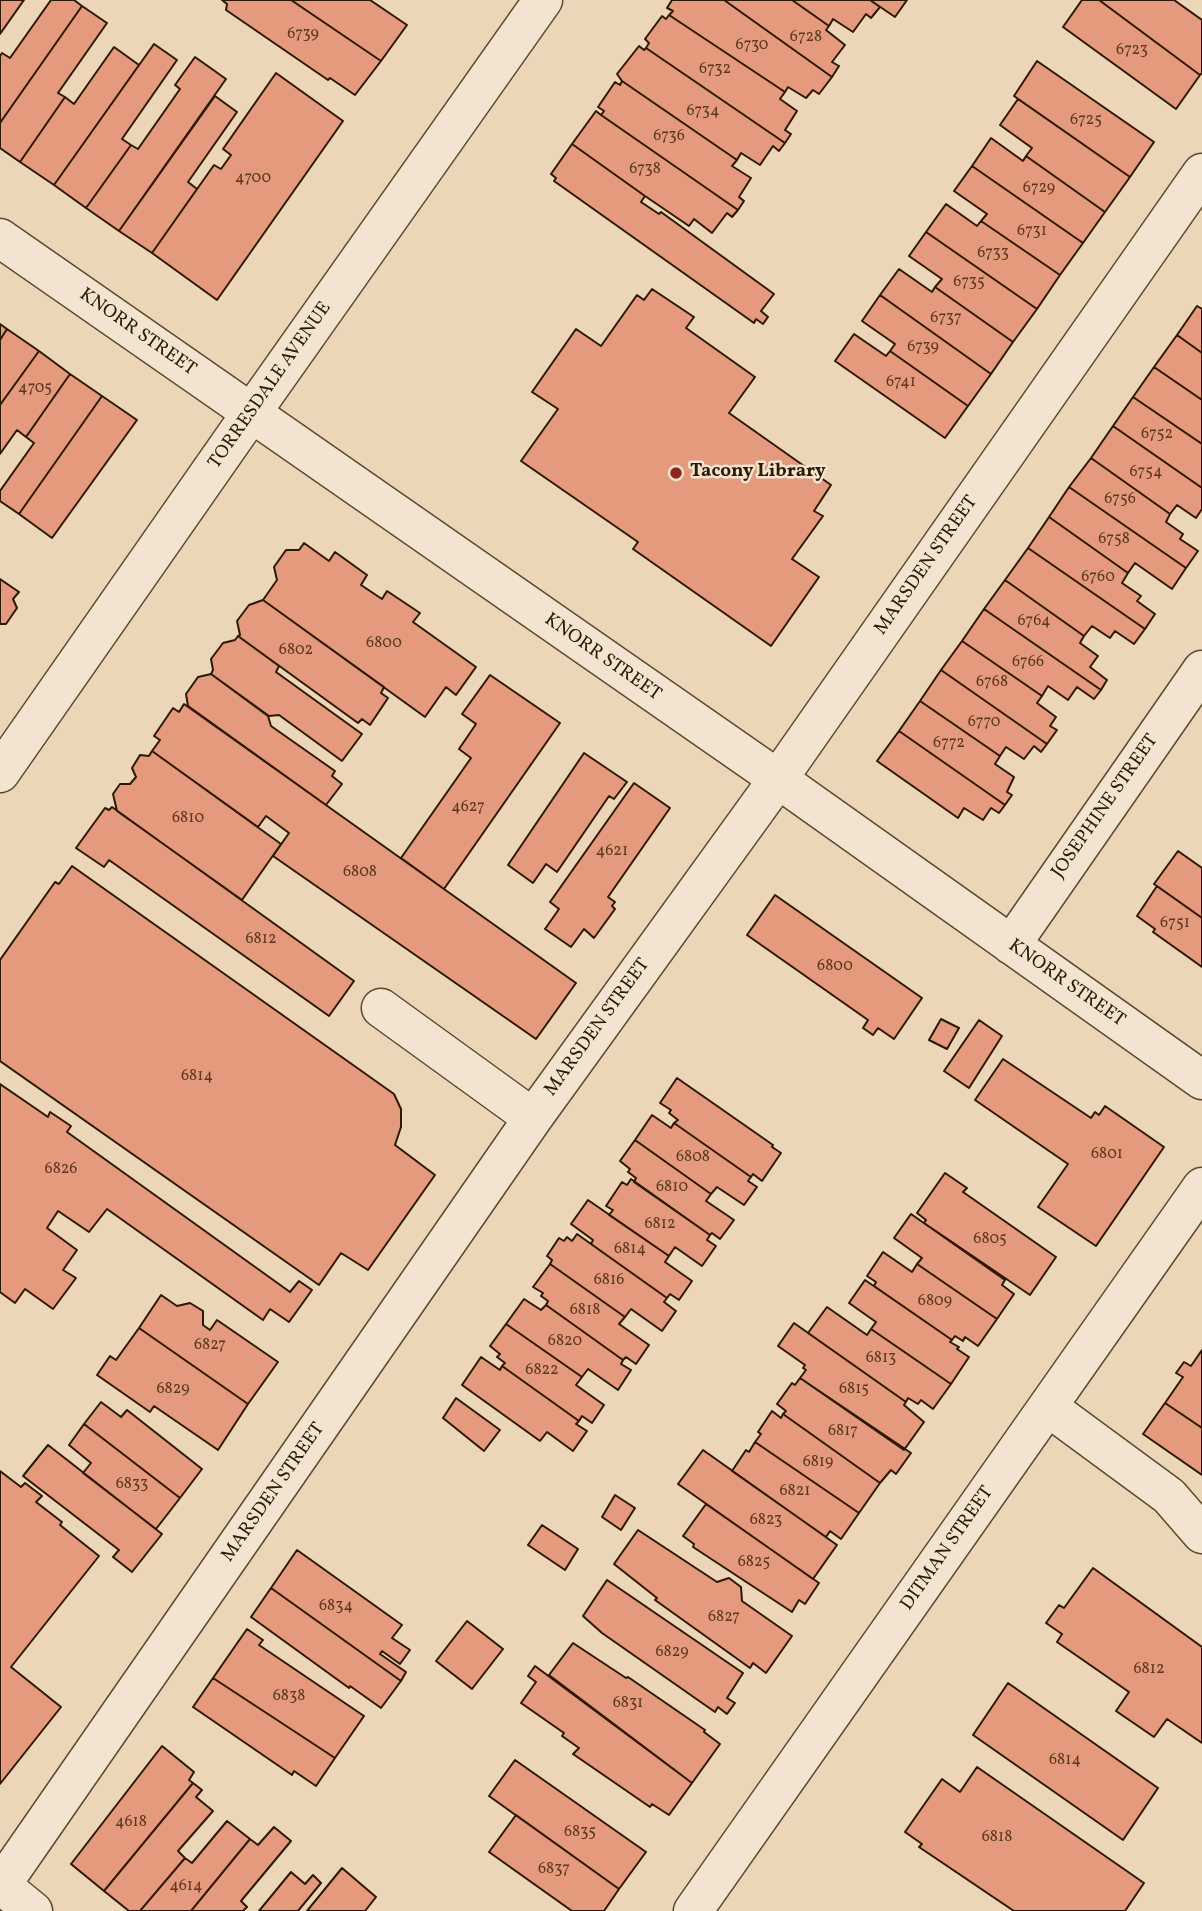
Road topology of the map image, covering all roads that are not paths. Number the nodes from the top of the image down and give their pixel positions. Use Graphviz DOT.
graph roads {
  1 [pos="543,0"];
  2 [pos="1202,173"];
  3 [pos="0,238"];
  4 [pos="252,412"];
  5 [pos="1202,670"];
  6 [pos="0,773"];
  7 [pos="778,779"];
  8 [pos="1011,945"];
  9 [pos="381,1008"];
  10 [pos="1202,1080"];
  11 [pos="533,1118"];
  12 [pos="1202,1187"];
  13 [pos="1048,1407"];
  14 [pos="1202,1534"];
  15 [pos="1,1885"];
  16 [pos="33,1911"];
  17 [pos="693,1911"];
  1 -- 4 [label="street, TORRESDALE AVENUE"];
  2 -- 7 [label="street, MARSDEN STREET"];
  3 -- 4 [label="street, KNORR STREET"];
  4 -- 6 [label="street, TORRESDALE AVENUE"];
  4 -- 7 [label="street, KNORR STREET"];
  5 -- 8 [label="street, JOSEPHINE STREET"];
  7 -- 8 [label="street, KNORR STREET"];
  7 -- 11 [label="street, MARSDEN STREET"];
  8 -- 10 [label="street, KNORR STREET"];
  9 -- 11 [label="street"];
  11 -- 15 [label="street, MARSDEN STREET"];
  12 -- 13 [label="street, DITMAN STREET"];
  13 -- 14 [label="street"];
  13 -- 17 [label="street, DITMAN STREET"];
  15 -- 16 [label="street"];
}
